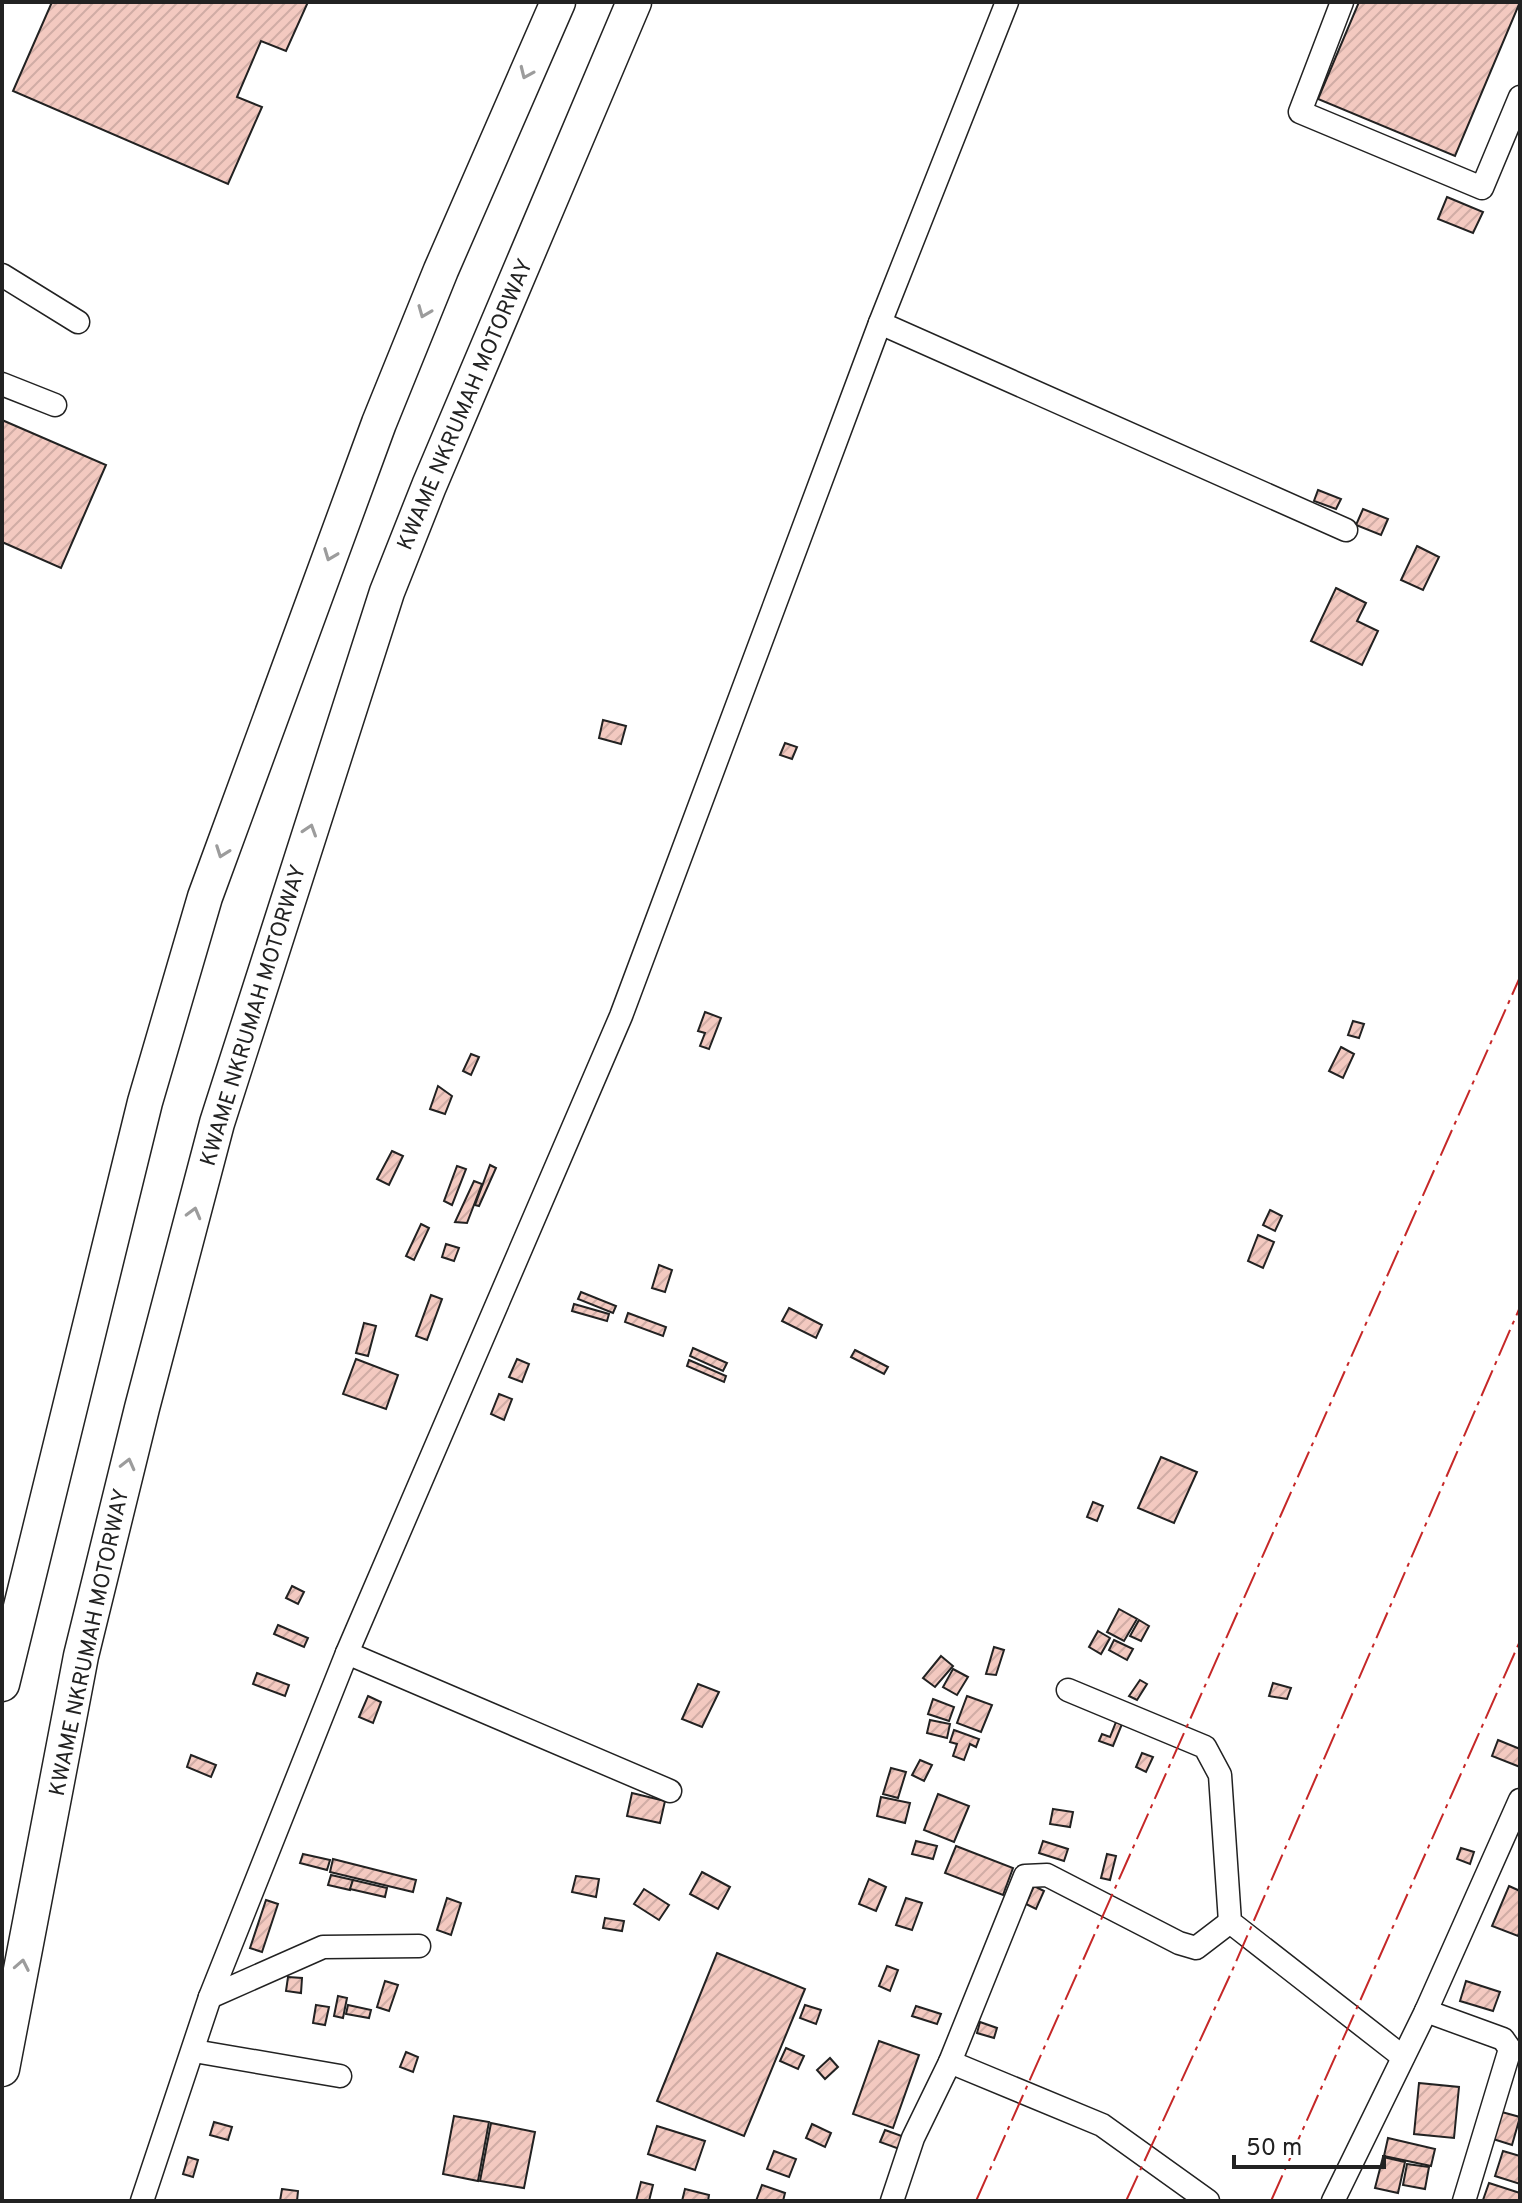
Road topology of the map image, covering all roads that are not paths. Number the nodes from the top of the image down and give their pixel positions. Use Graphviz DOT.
graph roads {
  1 [pos="558,2"];
  2 [pos="634,2"];
  3 [pos="1007,2"];
  4 [pos="1342,2"];
  5 [pos="1520,97"];
  6 [pos="2,275"];
  7 [pos="78,322"];
  8 [pos="880,323"];
  9 [pos="2,384"];
  10 [pos="55,405"];
  11 [pos="1346,530"];
  12 [pos="347,1653"];
  13 [pos="2,1684"];
  14 [pos="1068,1690"];
  15 [pos="670,1791"];
  16 [pos="1520,1800"];
  17 [pos="1230,1922"];
  18 [pos="419,1946"];
  19 [pos="210,1997"];
  20 [pos="1426,2011"];
  21 [pos="194,2051"];
  22 [pos="1403,2057"];
  23 [pos="950,2062"];
  24 [pos="2,2069"];
  25 [pos="340,2076"];
  26 [pos="142,2201"];
  27 [pos="892,2201"];
  28 [pos="1208,2201"];
  29 [pos="1333,2201"];
  30 [pos="1464,2201"];
  1 -- 13 [label="highway, one-way"];
  24 -- 2 [label="highway, KWAME NKRUMAH MOTORWAY, one-way"];
  3 -- 8 [label="street"];
  4 -- 5 [label="street"];
  6 -- 7 [label="street"];
  8 -- 11 [label="street"];
  8 -- 12 [label="street"];
  9 -- 10 [label="street"];
  12 -- 15 [label="street"];
  12 -- 19 [label="street"];
  14 -- 17 [label="street"];
  16 -- 20 [label="street"];
  17 -- 22 [label="street"];
  17 -- 23 [label="street"];
  18 -- 19 [label="street"];
  19 -- 21 [label="street"];
  20 -- 22 [label="street"];
  20 -- 30 [label="street"];
  21 -- 25 [label="street"];
  21 -- 26 [label="street"];
  22 -- 29 [label="street"];
  23 -- 27 [label="street"];
  23 -- 28 [label="street"];
}
